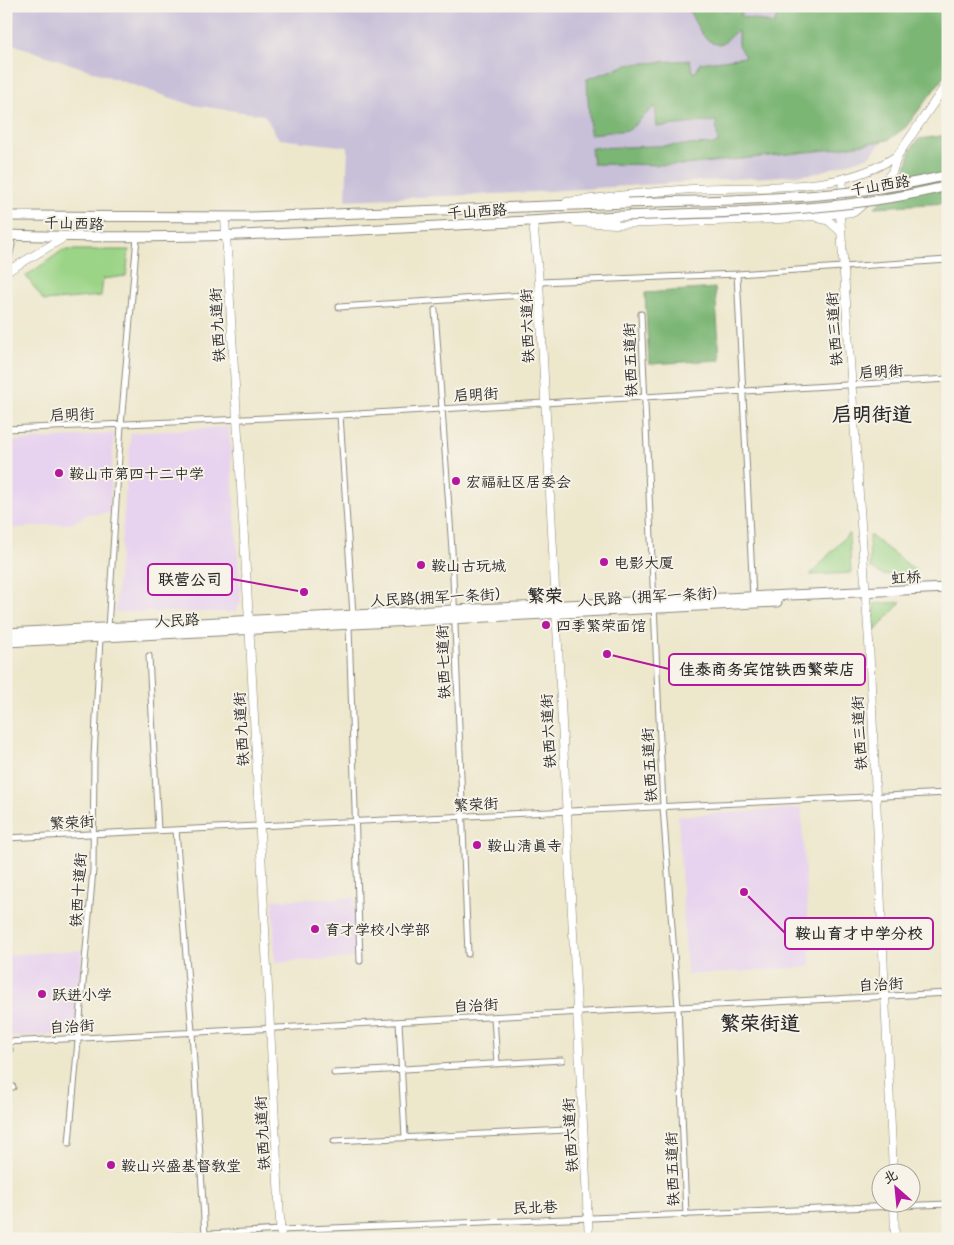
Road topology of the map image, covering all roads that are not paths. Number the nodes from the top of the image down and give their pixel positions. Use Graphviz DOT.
graph roads {
  1 [pos="948,82"];
  2 [pos="898,155"];
  3 [pos="948,175"];
  4 [pos="843,179"];
  5 [pos="948,186"];
  6 [pos="532,206"];
  7 [pos="854,212"];
  8 [pos="840,214"];
  9 [pos="6,216"];
  10 [pos="807,217"];
  11 [pos="225,218"];
  12 [pos="550,220"];
  13 [pos="533,221"];
  14 [pos="841,232"];
  15 [pos="226,235"];
  16 [pos="6,236"];
  17 [pos="65,237"];
  18 [pos="137,238"];
  19 [pos="948,260"];
  20 [pos="6,262"];
  21 [pos="844,266"];
  22 [pos="6,272"];
  23 [pos="736,274"];
  24 [pos="539,282"];
  25 [pos="540,294"];
  26 [pos="339,307"];
  27 [pos="435,310"];
  28 [pos="641,314"];
  29 [pos="948,380"];
  30 [pos="851,385"];
  31 [pos="742,391"];
  32 [pos="643,397"];
  33 [pos="544,403"];
  34 [pos="442,409"];
  35 [pos="340,415"];
  36 [pos="236,418"];
  37 [pos="121,425"];
  38 [pos="6,429"];
  39 [pos="948,588"];
  40 [pos="865,595"];
  41 [pos="753,597"];
  42 [pos="556,605"];
  43 [pos="654,606"];
  44 [pos="453,614"];
  45 [pos="353,615"];
  46 [pos="556,615"];
  47 [pos="249,626"];
  48 [pos="349,626"];
  49 [pos="108,628"];
  50 [pos="6,633"];
  51 [pos="100,638"];
  52 [pos="6,642"];
  53 [pos="149,656"];
  54 [pos="948,793"];
  55 [pos="876,796"];
  56 [pos="664,807"];
  57 [pos="566,812"];
  58 [pos="461,817"];
  59 [pos="357,822"];
  60 [pos="260,826"];
  61 [pos="158,830"];
  62 [pos="176,830"];
  63 [pos="94,833"];
  64 [pos="6,838"];
  65 [pos="468,954"];
  66 [pos="360,961"];
  67 [pos="948,993"];
  68 [pos="886,996"];
  69 [pos="678,1007"];
  70 [pos="577,1012"];
  71 [pos="494,1017"];
  72 [pos="399,1022"];
  73 [pos="271,1028"];
  74 [pos="192,1032"];
  75 [pos="78,1038"];
  76 [pos="6,1042"];
  77 [pos="562,1060"];
  78 [pos="497,1064"];
  79 [pos="402,1069"];
  80 [pos="334,1072"];
  81 [pos="13,1087"];
  82 [pos="6,1088"];
  83 [pos="567,1130"];
  84 [pos="405,1137"];
  85 [pos="334,1141"];
  86 [pos="69,1143"];
  87 [pos="893,1162"];
  88 [pos="922,1204"];
  89 [pos="948,1204"];
  90 [pos="872,1205"];
  91 [pos="894,1212"];
  92 [pos="686,1215"];
  93 [pos="588,1218"];
  94 [pos="280,1230"];
  95 [pos="205,1234"];
  96 [pos="123,1239"];
  97 [pos="281,1239"];
  98 [pos="589,1239"];
  99 [pos="895,1239"];
  1 -- 2 [label="main road"];
  2 -- 4 [label="main road"];
  2 -- 7 [label="main road"];
  3 -- 6 [label="main road, 千山西路, bridge"];
  4 -- 6 [label="main road"];
  4 -- 8 [label="main road, 铁西三道街"];
  5 -- 12 [label="main road, 千山西路, bridge"];
  6 -- 11 [label="main road, 千山西路"];
  7 -- 8 [label="main road"];
  7 -- 14 [label="main road"];
  8 -- 10 [label="main road"];
  8 -- 14 [label="main road, 铁西三道街"];
  9 -- 11 [label="main road, 千山西路"];
  10 -- 12 [label="main road"];
  10 -- 14 [label="main road"];
  11 -- 15 [label="main road, 铁西九道街"];
  12 -- 13 [label="main road, 千山西路"];
  13 -- 15 [label="main road, 千山西路"];
  13 -- 24 [label="main road, 铁西六道街"];
  14 -- 21 [label="main road, 铁西三道街"];
  15 -- 18 [label="main road, 千山西路"];
  15 -- 36 [label="main road, 铁西九道街"];
  16 -- 17 [label="main road, 千山西路"];
  16 -- 20 [label="main road"];
  17 -- 18 [label="main road, 千山西路"];
  17 -- 22 [label="main road"];
  18 -- 37 [label="street"];
  19 -- 21 [label="street"];
  21 -- 23 [label="street"];
  21 -- 30 [label="main road, 铁西三道街"];
  23 -- 24 [label="street"];
  23 -- 31 [label="street"];
  24 -- 25 [label="main road, 铁西六道街"];
  25 -- 26 [label="street"];
  25 -- 33 [label="main road, 铁西六道街"];
  27 -- 34 [label="street, 铁西七道街"];
  28 -- 32 [label="street, 铁西五道街"];
  29 -- 30 [label="street, 启明街"];
  30 -- 31 [label="street, 启明街"];
  30 -- 40 [label="main road, 铁西三道街"];
  31 -- 32 [label="street, 启明街"];
  31 -- 41 [label="street"];
  32 -- 33 [label="street, 启明街"];
  32 -- 43 [label="street, 铁西五道街"];
  33 -- 34 [label="street, 启明街"];
  33 -- 42 [label="main road, 铁西六道街"];
  34 -- 35 [label="street, 启明街"];
  34 -- 44 [label="street, 铁西七道街"];
  35 -- 36 [label="street, 启明街"];
  35 -- 45 [label="street"];
  36 -- 37 [label="street, 启明街"];
  36 -- 47 [label="main road, 铁西九道街"];
  37 -- 38 [label="street, 启明街"];
  37 -- 49 [label="street"];
  39 -- 40 [label="main road, 虹桥"];
  40 -- 41 [label="main road, 人民路(拥军一条街)"];
  40 -- 43 [label="main road, 人民路（拥军一条街）"];
  40 -- 55 [label="main road, 铁西三道街"];
  41 -- 43 [label="main road, 人民路(拥军一条街)"];
  42 -- 43 [label="main road, 人民路(拥军一条街)"];
  42 -- 44 [label="main road, 人民路(拥军一条街)"];
  42 -- 46 [label="main road, 铁西六道街"];
  43 -- 46 [label="main road, 人民路（拥军一条街）"];
  43 -- 56 [label="street, 铁西五道街"];
  44 -- 45 [label="main road, 人民路(拥军一条街)"];
  44 -- 46 [label="main road, 人民路（拥军一条街）"];
  44 -- 48 [label="main road, 人民路（拥军一条街）"];
  44 -- 58 [label="street, 铁西七道街"];
  45 -- 47 [label="main road, 人民路(拥军一条街)"];
  46 -- 57 [label="main road, 铁西六道街"];
  47 -- 48 [label="main road, 人民路"];
  47 -- 49 [label="main road, 人民路(拥军一条街)"];
  47 -- 51 [label="main road, 人民路"];
  47 -- 60 [label="main road, 铁西九道街"];
  48 -- 59 [label="street"];
  49 -- 50 [label="main road, 人民路(拥军一条街)"];
  51 -- 52 [label="main road, 人民路"];
  51 -- 63 [label="street, 铁西十道街"];
  53 -- 61 [label="street"];
  54 -- 55 [label="street, 繁荣街"];
  55 -- 56 [label="street, 繁荣街"];
  55 -- 68 [label="main road, 铁西三道街"];
  56 -- 57 [label="street, 繁荣街"];
  56 -- 69 [label="street, 铁西五道街"];
  57 -- 58 [label="street, 繁荣街"];
  57 -- 70 [label="main road, 铁西六道街"];
  58 -- 59 [label="street, 繁荣街"];
  58 -- 65 [label="street, 铁西七道街"];
  59 -- 60 [label="street, 繁荣街"];
  59 -- 66 [label="street"];
  60 -- 62 [label="street, 繁荣街"];
  60 -- 73 [label="main road, 铁西九道街"];
  61 -- 62 [label="street, 繁荣街"];
  61 -- 63 [label="street, 繁荣街"];
  62 -- 74 [label="street"];
  63 -- 64 [label="street, 繁荣街"];
  63 -- 75 [label="street, 铁西十道街"];
  67 -- 68 [label="street, 自治街"];
  68 -- 69 [label="street, 自治街"];
  68 -- 87 [label="main road, 铁西三道街"];
  69 -- 70 [label="street, 自治街"];
  69 -- 92 [label="street, 铁西五道街"];
  70 -- 71 [label="street, 自治街"];
  70 -- 93 [label="main road, 铁西六道街"];
  71 -- 72 [label="street, 自治街"];
  71 -- 78 [label="street"];
  72 -- 73 [label="street, 自治街"];
  72 -- 79 [label="street"];
  73 -- 74 [label="street, 自治街"];
  73 -- 94 [label="main road, 铁西九道街"];
  74 -- 75 [label="street, 自治街"];
  74 -- 95 [label="street"];
  75 -- 76 [label="street, 自治街"];
  75 -- 86 [label="street, 铁西十道街"];
  77 -- 78 [label="street"];
  78 -- 79 [label="street"];
  79 -- 80 [label="street"];
  79 -- 84 [label="street"];
  81 -- 82 [label="street"];
  83 -- 84 [label="street"];
  84 -- 85 [label="street"];
  88 -- 89 [label="street, 民北巷"];
  90 -- 92 [label="street, 民北巷"];
  91 -- 99 [label="main road"];
  92 -- 93 [label="street, 民北巷"];
  93 -- 94 [label="street, 民北巷"];
  93 -- 98 [label="main road, 铁西六道街"];
  94 -- 95 [label="street, 民北巷"];
  94 -- 97 [label="main road, 铁西九道街"];
  95 -- 96 [label="street, 民北巷"];
}
